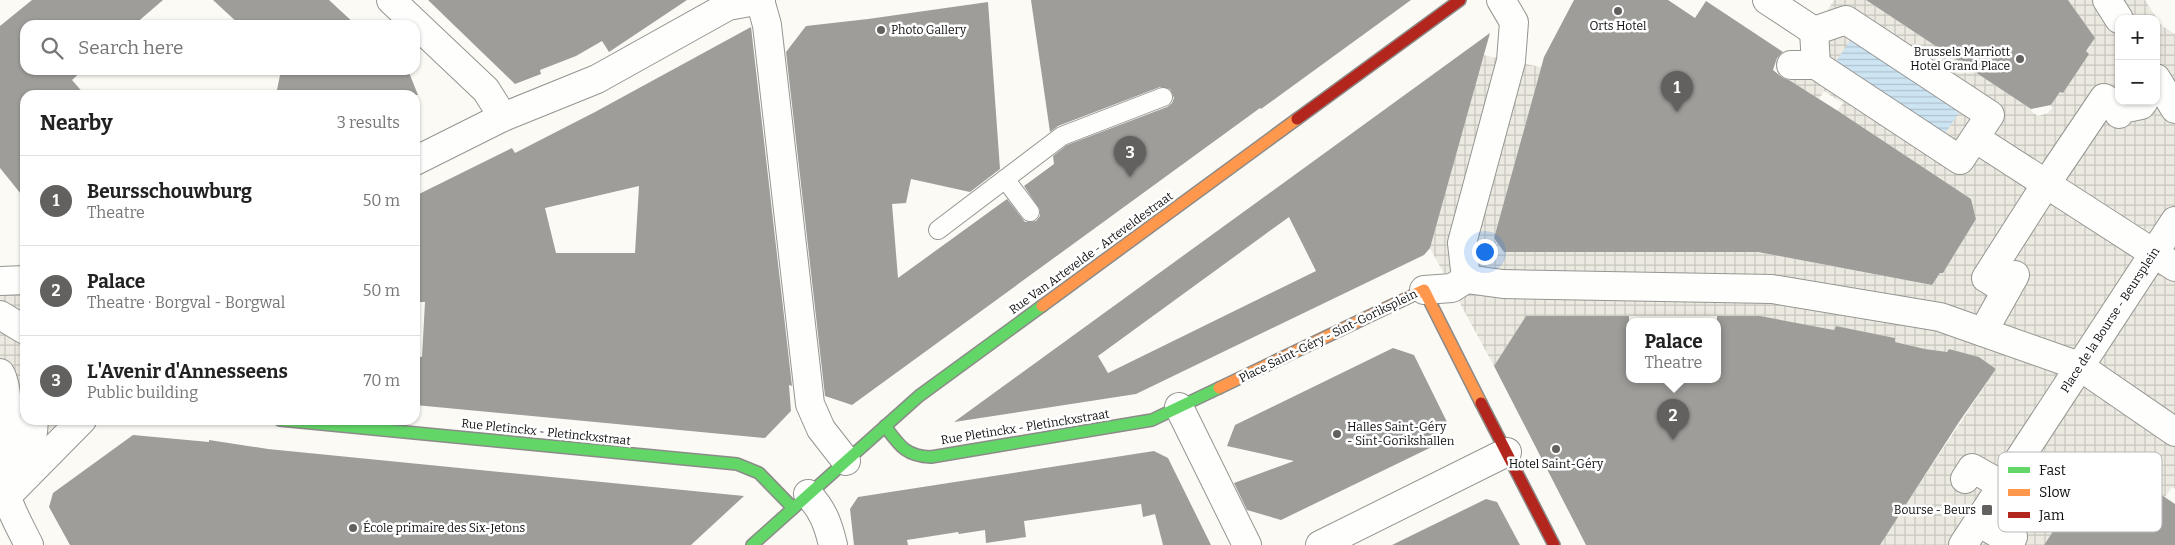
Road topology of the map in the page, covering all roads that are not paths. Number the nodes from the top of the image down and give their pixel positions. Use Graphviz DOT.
graph roads {
  1 [pos="391,0"];
  2 [pos="760,0"];
  3 [pos="1460,0"];
  4 [pos="1501,0"];
  5 [pos="1767,0"];
  6 [pos="2107,0"];
  7 [pos="1842,10"];
  8 [pos="2116,15"];
  9 [pos="412,20"];
  10 [pos="420,27"];
  11 [pos="1814,31"];
  12 [pos="1163,96"];
  13 [pos="2115,97"];
  14 [pos="2160,102"];
  15 [pos="2175,109"];
  16 [pos="503,117"];
  17 [pos="1975,138"];
  18 [pos="420,158"];
  19 [pos="1005,179"];
  20 [pos="2046,184"];
  21 [pos="1030,212"];
  22 [pos="2175,221"];
  23 [pos="938,230"];
  24 [pos="2164,260"];
  25 [pos="1466,279"];
  26 [pos="20,280"];
  27 [pos="0,281"];
  28 [pos="1424,290"];
  29 [pos="0,314"];
  30 [pos="20,327"];
  31 [pos="1983,332"];
  32 [pos="2079,366"];
  33 [pos="0,373"];
  34 [pos="1179,407"];
  35 [pos="34,425"];
  36 [pos="77,425"];
  37 [pos="332,425"];
  38 [pos="885,426"];
  39 [pos="2175,432"];
  40 [pos="1507,452"];
  41 [pos="2023,452"];
  42 [pos="846,461"];
  43 [pos="16,462"];
  44 [pos="1965,479"];
  45 [pos="1998,483"];
  46 [pos="1998,491"];
  47 [pos="3,499"];
  48 [pos="800,501"];
  49 [pos="1978,522"];
  50 [pos="2013,537"];
  51 [pos="29,545"];
  52 [pos="752,545"];
  53 [pos="833,545"];
  54 [pos="1247,545"];
  55 [pos="1320,545"];
  56 [pos="1554,545"];
  57 [pos="1963,545"];
  1 -- 9 [label="street"];
  2 -- 16 [label="street"];
  2 -- 42 [label="street"];
  3 -- 38 [label="street, Rue Van Artevelde - Arteveldestraat"];
  4 -- 25 [label="street"];
  5 -- 11 [label="street"];
  6 -- 8 [label="street"];
  7 -- 11 [label="street"];
  7 -- 17 [label="street"];
  10 -- 16 [label="street"];
  11 -- 17 [label="street"];
  12 -- 19 [label="lane"];
  13 -- 20 [label="street"];
  14 -- 15 [label="street"];
  16 -- 18 [label="street"];
  17 -- 20 [label="street"];
  19 -- 21 [label="lane"];
  19 -- 23 [label="lane"];
  20 -- 24 [label="street"];
  20 -- 31 [label="street"];
  22 -- 24 [label="street, Place de la Bourse - Beursplein"];
  24 -- 32 [label="street, Place de la Bourse - Beursplein"];
  25 -- 28 [label="street"];
  25 -- 31 [label="street"];
  26 -- 27 [label="street"];
  28 -- 34 [label="street, Place Saint-Géry - Sint-Goriksplein"];
  28 -- 40 [label="street, Place Saint-Géry - Sint-Goriksplein"];
  29 -- 30 [label="street"];
  31 -- 32 [label="street"];
  32 -- 39 [label="street"];
  32 -- 41 [label="street, Place de la Bourse - Beursplein"];
  33 -- 47 [label="street"];
  34 -- 38 [label="street, Rue Pletinckx - Pletinckxstraat"];
  34 -- 54 [label="street"];
  35 -- 43 [label="street"];
  36 -- 47 [label="street"];
  37 -- 48 [label="street, Rue Pletinckx - Pletinckxstraat"];
  38 -- 42 [label="street, Rue Van Artevelde - Arteveldestraat"];
  40 -- 55 [label="street"];
  40 -- 56 [label="street, Place Saint-Géry - Sint-Goriksplein"];
  42 -- 48 [label="street, Rue Van Artevelde - Arteveldestraat"];
  44 -- 45 [label="street"];
  46 -- 49 [label="street, Place de la Bourse - Beursplein"];
  47 -- 51 [label="street"];
  48 -- 52 [label="street, Rue Van Artevelde - Arteveldestraat"];
  48 -- 53 [label="street"];
  49 -- 50 [label="street"];
  49 -- 57 [label="street, Place de la Bourse - Beursplein"];
}
